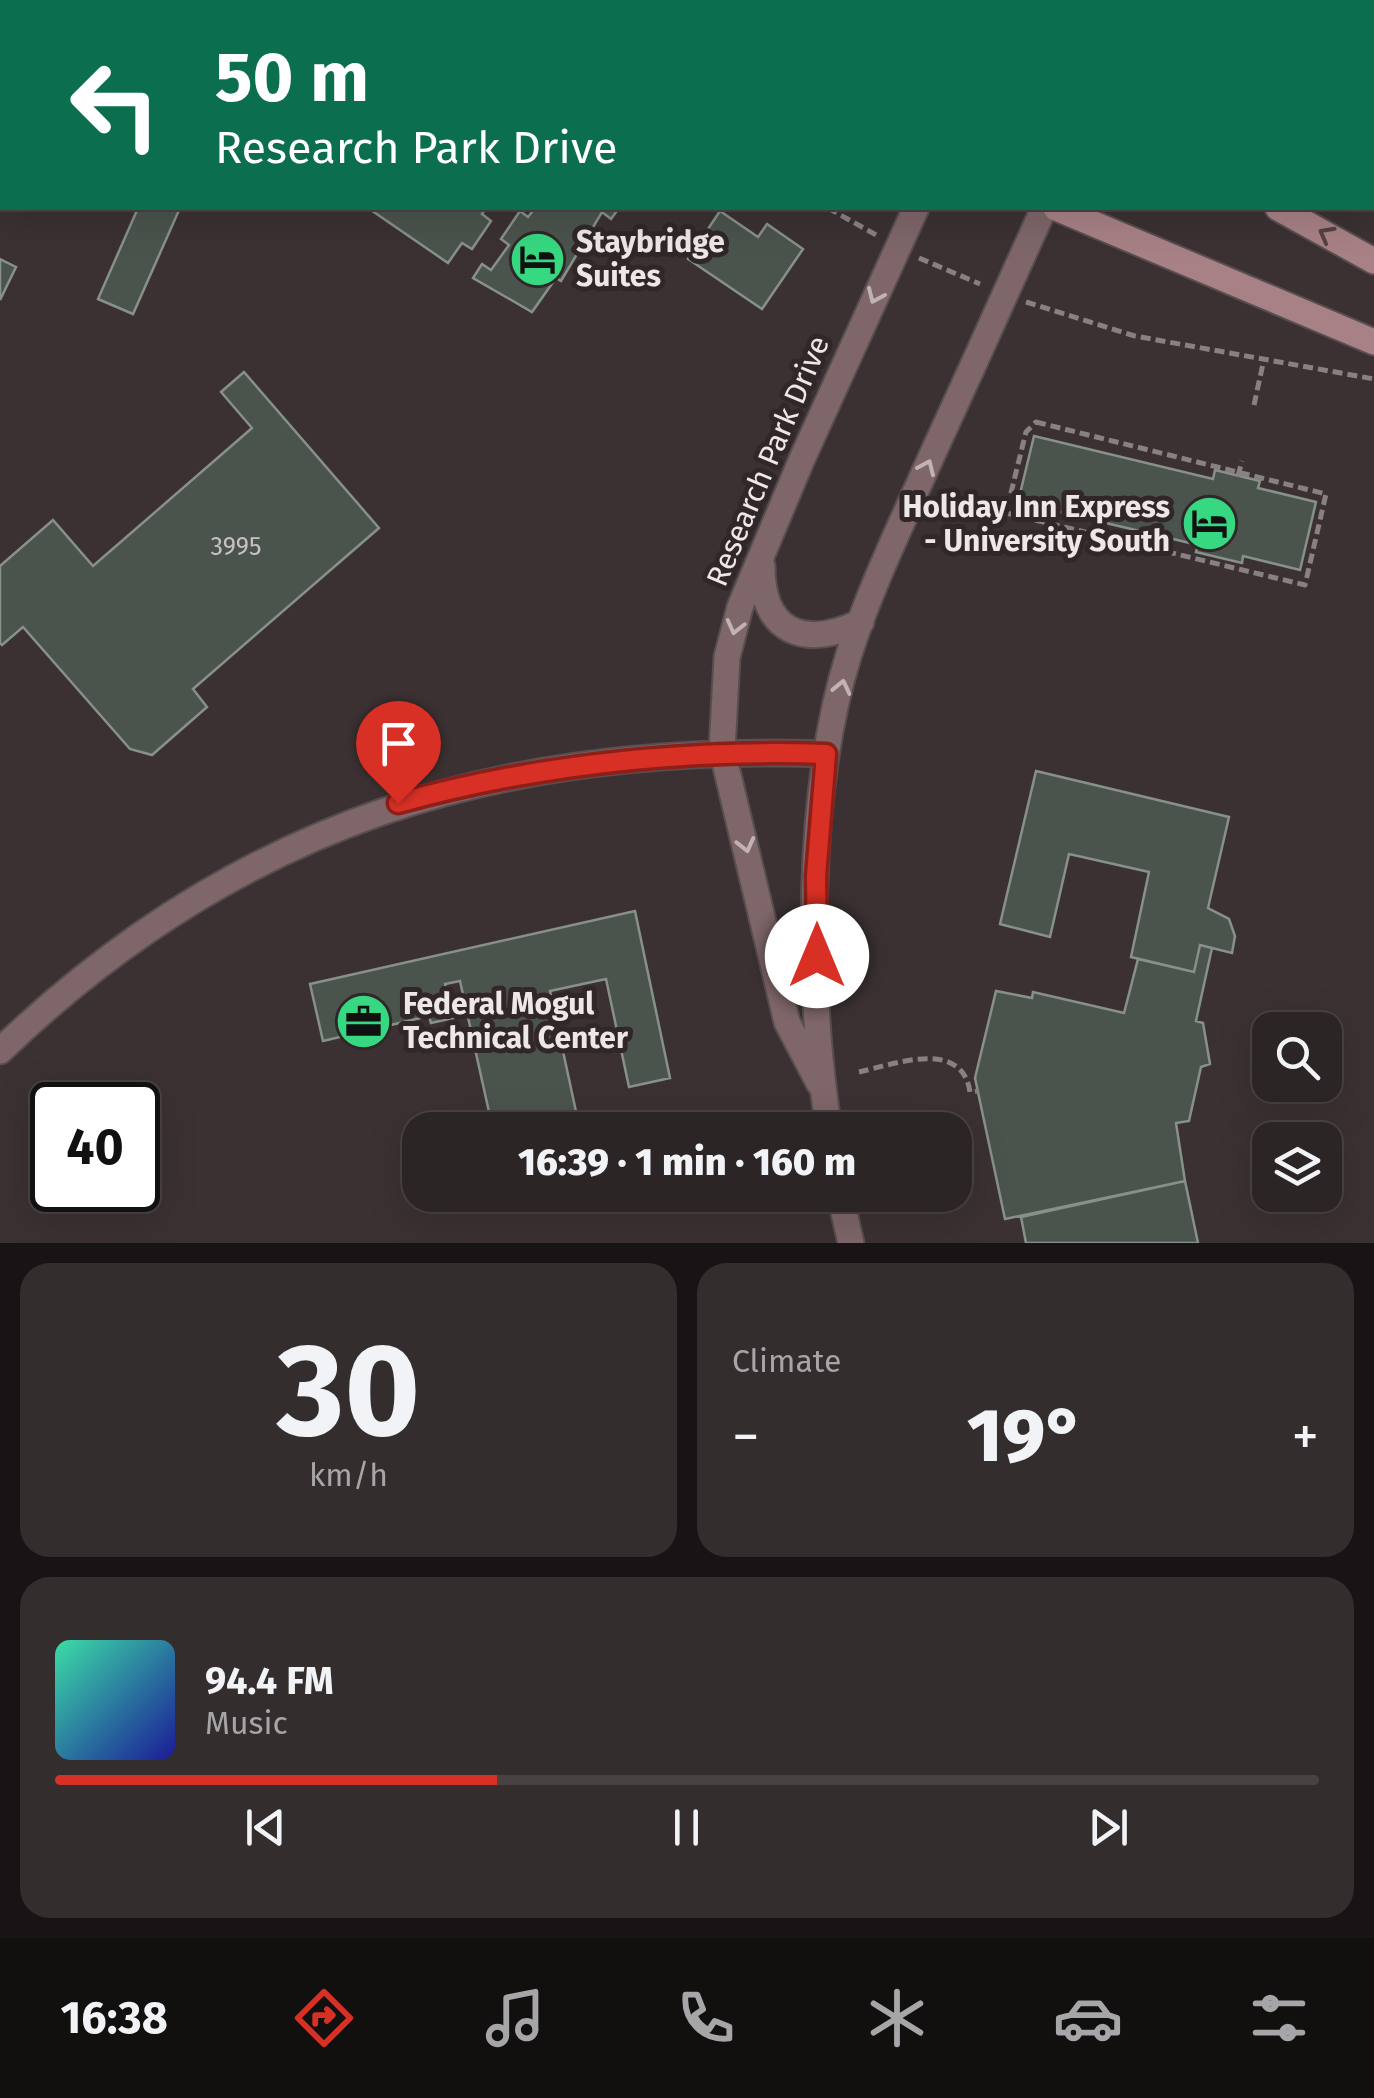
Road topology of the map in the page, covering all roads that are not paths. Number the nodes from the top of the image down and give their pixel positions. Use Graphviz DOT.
graph roads {
  1 [pos="915,210"];
  2 [pos="1043,210"];
  3 [pos="1061,210"];
  4 [pos="1282,210"];
  5 [pos="1165,253"];
  6 [pos="1374,260"];
  7 [pos="1374,322"];
  8 [pos="1374,342"];
  9 [pos="762,553"];
  10 [pos="861,622"];
  11 [pos="722,750"];
  12 [pos="826,754"];
  13 [pos="0,1051"];
  14 [pos="823,1090"];
  15 [pos="826,1112"];
  16 [pos="844,1212"];
  17 [pos="850,1243"];
  1 -- 9 [label="street, Research Park Drive, one-way"];
  10 -- 2 [label="street, Research Park Drive, one-way"];
  3 -- 5 [label="main road"];
  6 -- 4 [label="main road, one-way"];
  5 -- 7 [label="main road"];
  5 -- 8 [label="main road"];
  9 -- 10 [label="street"];
  9 -- 11 [label="street, Research Park Drive, one-way"];
  12 -- 10 [label="street, Research Park Drive, one-way"];
  11 -- 12 [label="street"];
  11 -- 13 [label="street"];
  11 -- 14 [label="street, Research Park Drive, one-way"];
  12 -- 14 [label="street, Research Park Drive"];
  14 -- 15 [label="street, Research Park Drive"];
  16 -- 17 [label="street"];
}
